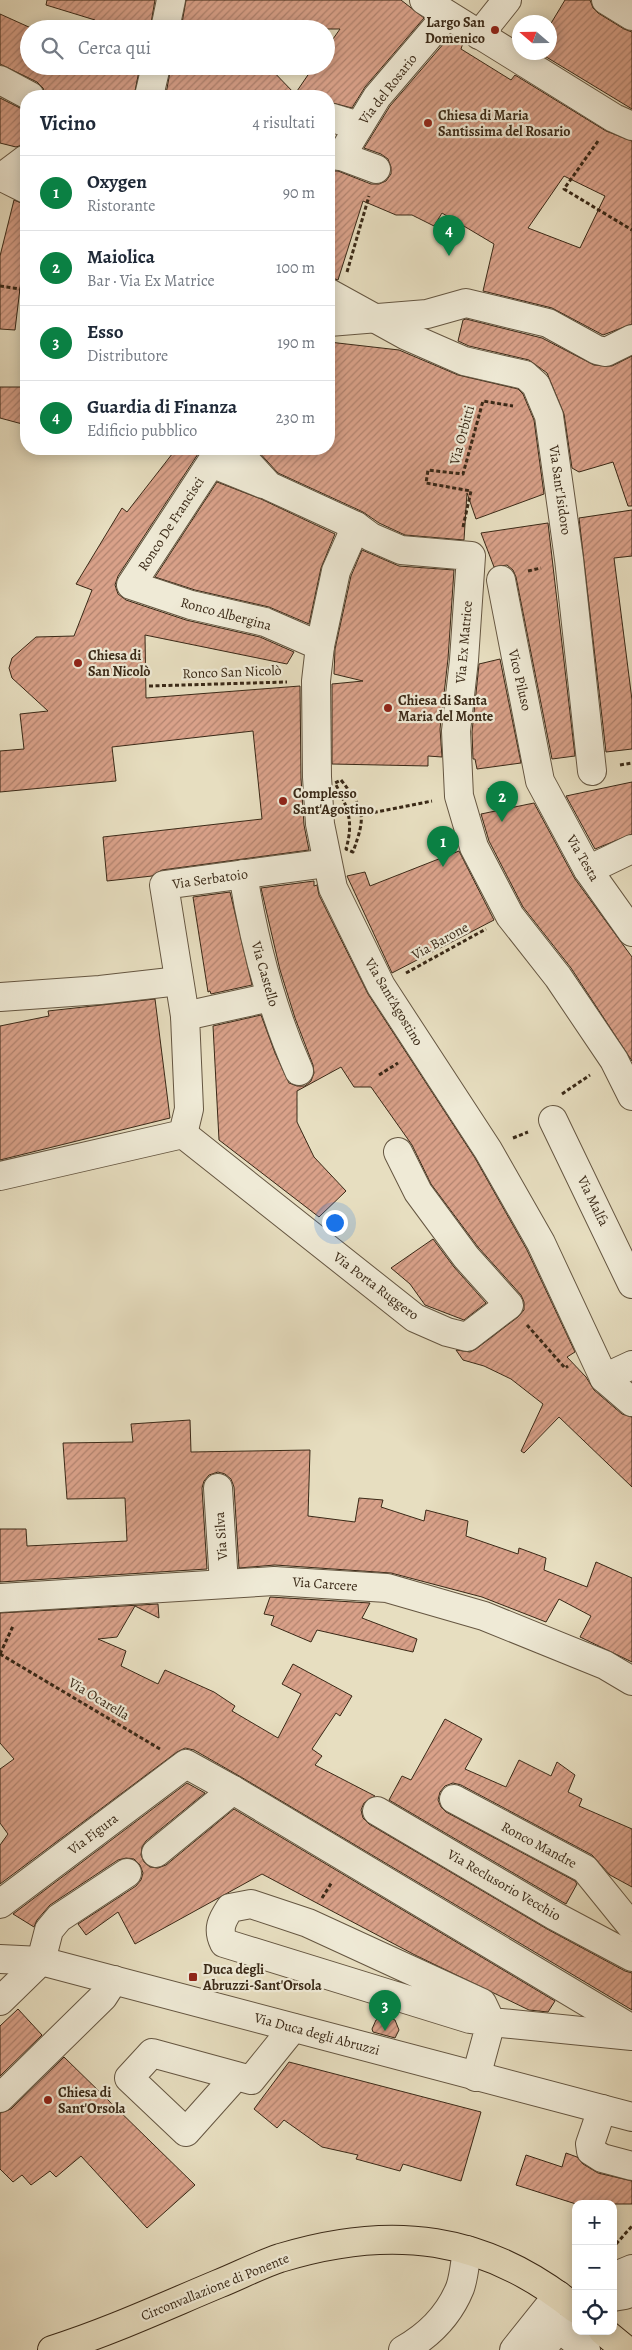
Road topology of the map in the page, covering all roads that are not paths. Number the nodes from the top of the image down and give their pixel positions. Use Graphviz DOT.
graph roads {
  1 [pos="172,0"];
  2 [pos="424,0"];
  3 [pos="507,0"];
  4 [pos="606,0"];
  5 [pos="447,15"];
  6 [pos="632,16"];
  7 [pos="167,20"];
  8 [pos="479,35"];
  9 [pos="154,75"];
  10 [pos="0,80"];
  11 [pos="150,90"];
  12 [pos="20,91"];
  13 [pos="335,119"];
  14 [pos="623,122"];
  15 [pos="359,126"];
  16 [pos="335,155"];
  17 [pos="20,163"];
  18 [pos="376,169"];
  19 [pos="1,177"];
  20 [pos="20,186"];
  21 [pos="335,284"];
  22 [pos="378,318"];
  23 [pos="335,322"];
  24 [pos="632,339"];
  25 [pos="241,455"];
  26 [pos="269,486"];
  27 [pos="356,526"];
  28 [pos="501,580"];
  29 [pos="131,585"];
  30 [pos="320,646"];
  31 [pos="592,771"];
  32 [pos="540,780"];
  33 [pos="632,849"];
  34 [pos="327,863"];
  35 [pos="588,870"];
  36 [pos="243,874"];
  37 [pos="632,932"];
  38 [pos="179,981"];
  39 [pos="0,997"];
  40 [pos="271,997"];
  41 [pos="185,1016"];
  42 [pos="299,1070"];
  43 [pos="632,1096"];
  44 [pos="553,1120"];
  45 [pos="183,1134"];
  46 [pos="398,1152"];
  47 [pos="0,1176"];
  48 [pos="632,1284"];
  49 [pos="632,1365"];
  50 [pos="599,1367"];
  51 [pos="632,1402"];
  52 [pos="218,1488"];
  53 [pos="224,1584"];
  54 [pos="0,1598"];
  55 [pos="632,1681"];
  56 [pos="233,1790"];
  57 [pos="454,1799"];
  58 [pos="376,1811"];
  59 [pos="156,1853"];
  60 [pos="126,1873"];
  61 [pos="0,1904"];
  62 [pos="628,1917"];
  63 [pos="632,1957"];
  64 [pos="0,1959"];
  65 [pos="41,1961"];
  66 [pos="114,1980"];
  67 [pos="0,2001"];
  68 [pos="491,2022"];
  69 [pos="293,2028"];
  70 [pos="632,2029"];
  71 [pos="632,2036"];
  72 [pos="236,2076"];
  73 [pos="476,2077"];
  74 [pos="0,2098"];
  75 [pos="602,2109"];
  76 [pos="632,2117"];
  77 [pos="632,2166"];
  78 [pos="467,2250"];
  79 [pos="632,2269"];
  80 [pos="617,2274"];
  81 [pos="632,2292"];
  82 [pos="617,2297"];
  83 [pos="567,2305"];
  84 [pos="608,2335"];
  85 [pos="52,2350"];
  86 [pos="403,2350"];
  87 [pos="514,2350"];
  88 [pos="541,2350"];
  89 [pos="586,2350"];
  90 [pos="626,2350"];
  1 -- 7 [label="street"];
  2 -- 5 [label="street"];
  3 -- 8 [label="street"];
  4 -- 6 [label="street"];
  5 -- 8 [label="street"];
  5 -- 15 [label="street, Via del Rosario"];
  8 -- 14 [label="street"];
  9 -- 11 [label="street"];
  10 -- 12 [label="street"];
  13 -- 15 [label="street"];
  15 -- 16 [label="street, Via del Rosario"];
  16 -- 18 [label="street"];
  17 -- 19 [label="street"];
  19 -- 20 [label="street"];
  21 -- 22 [label="street, Via Sant'Isidoro"];
  22 -- 23 [label="street"];
  22 -- 24 [label="street"];
  22 -- 31 [label="street, Via Sant'Isidoro"];
  25 -- 26 [label="street"];
  26 -- 27 [label="street"];
  26 -- 29 [label="street, Ronco De Francisci"];
  27 -- 30 [label="street, Via Sant'Agostino"];
  27 -- 43 [label="street, Via Ex Matrice"];
  28 -- 32 [label="street, Vico Piluso"];
  29 -- 30 [label="street, Ronco Albergina"];
  30 -- 34 [label="street, Via Sant'Agostino"];
  32 -- 35 [label="street, Via Testa"];
  33 -- 35 [label="street"];
  34 -- 36 [label="street, Via Serbatoio"];
  34 -- 50 [label="street, Via Sant'Agostino"];
  35 -- 37 [label="street, Via Testa"];
  36 -- 38 [label="street, Via Serbatoio"];
  36 -- 40 [label="street, Via Castello"];
  38 -- 39 [label="street"];
  38 -- 41 [label="street, Via Serbatoio"];
  40 -- 41 [label="street"];
  40 -- 42 [label="street, Via Castello"];
  41 -- 45 [label="street, Via Serbatoio"];
  44 -- 48 [label="street, Via Malfa"];
  45 -- 46 [label="street, Via Porta Ruggero"];
  45 -- 47 [label="street"];
  49 -- 50 [label="street"];
  50 -- 51 [label="street, Via Sant'Agostino"];
  52 -- 53 [label="street, Via Silva"];
  53 -- 54 [label="street, Via Carcere"];
  53 -- 55 [label="street, Via Carcere"];
  56 -- 59 [label="street"];
  56 -- 61 [label="street, Via Figura"];
  56 -- 70 [label="street"];
  57 -- 62 [label="street, Ronco Mandre"];
  58 -- 63 [label="street, Via Reclusorio Vecchio"];
  60 -- 65 [label="street"];
  64 -- 65 [label="street, Via Duca degli Abruzzi"];
  65 -- 66 [label="street, Via Duca degli Abruzzi"];
  65 -- 67 [label="street"];
  66 -- 69 [label="street, Via Duca degli Abruzzi"];
  66 -- 74 [label="street"];
  68 -- 68 [label="street"];
  68 -- 71 [label="street"];
  68 -- 73 [label="street"];
  69 -- 72 [label="street"];
  69 -- 73 [label="street, Via Duca degli Abruzzi"];
  73 -- 75 [label="street, Via Duca degli Abruzzi"];
  75 -- 76 [label="street, Via Duca degli Abruzzi"];
  75 -- 77 [label="street"];
  78 -- 83 [label="main road, Circonvallazione di Ponente"];
  78 -- 85 [label="main road, Circonvallazione di Ponente"];
  78 -- 86 [label="street"];
  79 -- 80 [label="street"];
  81 -- 82 [label="street"];
  83 -- 87 [label="street"];
  83 -- 88 [label="street"];
  83 -- 89 [label="street"];
  84 -- 90 [label="main road"];
}
